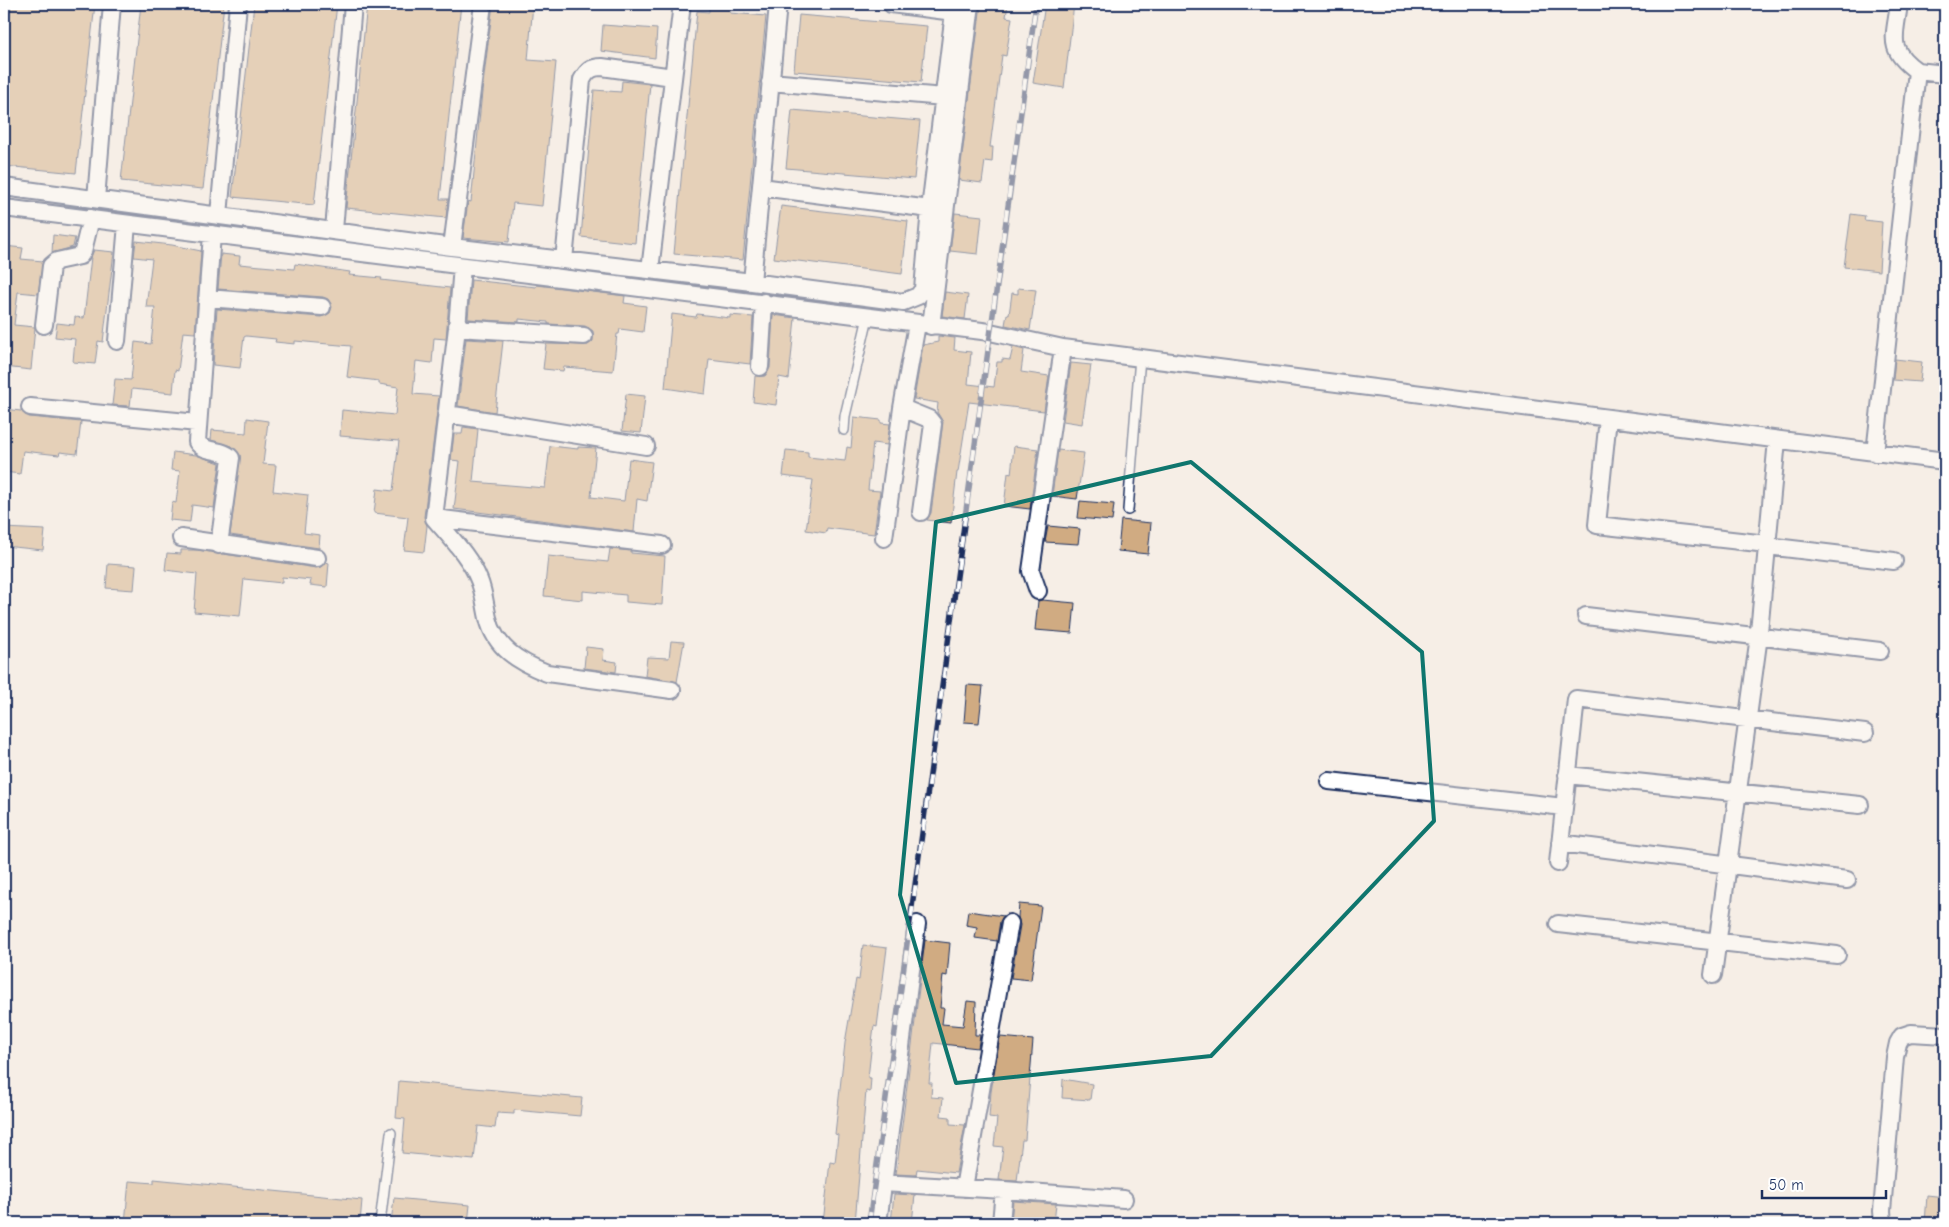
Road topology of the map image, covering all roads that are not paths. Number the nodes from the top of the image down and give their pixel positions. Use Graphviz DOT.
graph roads {
  1 [pos="112,4"];
  2 [pos="238,4"];
  3 [pos="353,4"];
  4 [pos="483,4"];
  5 [pos="682,4"];
  6 [pos="778,4"];
  7 [pos="890,4"];
  8 [pos="971,4"];
  9 [pos="1899,4"];
  10 [pos="955,8"];
  11 [pos="1917,71"];
  12 [pos="1945,74"];
  13 [pos="673,77"];
  14 [pos="770,82"];
  15 [pos="944,97"];
  16 [pos="4,187"];
  17 [pos="761,187"];
  18 [pos="96,199"];
  19 [pos="4,208"];
  20 [pos="930,209"];
  21 [pos="219,215"];
  22 [pos="91,218"];
  23 [pos="127,224"];
  24 [pos="334,230"];
  25 [pos="212,234"];
  26 [pos="452,247"];
  27 [pos="564,260"];
  28 [pos="462,266"];
  29 [pos="650,270"];
  30 [pos="752,282"];
  31 [pos="206,298"];
  32 [pos="764,302"];
  33 [pos="322,307"];
  34 [pos="868,317"];
  35 [pos="44,325"];
  36 [pos="924,325"];
  37 [pos="457,328"];
  38 [pos="584,336"];
  39 [pos="117,341"];
  40 [pos="1063,348"];
  41 [pos="1140,357"];
  42 [pos="760,367"];
  43 [pos="30,407"];
  44 [pos="902,408"];
  45 [pos="447,414"];
  46 [pos="1608,418"];
  47 [pos="198,423"];
  48 [pos="844,430"];
  49 [pos="1776,440"];
  50 [pos="646,446"];
  51 [pos="1875,453"];
  52 [pos="1945,461"];
  53 [pos="1128,510"];
  54 [pos="921,512"];
  55 [pos="434,518"];
  56 [pos="181,538"];
  57 [pos="884,538"];
  58 [pos="219,545"];
  59 [pos="662,545"];
  60 [pos="1767,545"];
  61 [pos="317,558"];
  62 [pos="1894,561"];
  63 [pos="1038,591"];
  64 [pos="1586,616"];
  65 [pos="1758,637"];
  66 [pos="1880,651"];
  67 [pos="672,690"];
  68 [pos="1748,719"];
  69 [pos="1865,733"];
  70 [pos="1568,775"];
  71 [pos="1329,781"];
  72 [pos="1737,792"];
  73 [pos="1860,805"];
  74 [pos="1564,807"];
  75 [pos="1560,843"];
  76 [pos="1558,863"];
  77 [pos="1728,864"];
  78 [pos="1847,880"];
  79 [pos="1010,923"];
  80 [pos="917,924"];
  81 [pos="1558,924"];
  82 [pos="1717,941"];
  83 [pos="1837,955"];
  84 [pos="1713,975"];
  85 [pos="1945,1035"];
  86 [pos="391,1132"];
  87 [pos="882,1183"];
  88 [pos="964,1188"];
  89 [pos="1004,1190"];
  90 [pos="1124,1199"];
  91 [pos="380,1223"];
  92 [pos="878,1223"];
  93 [pos="1001,1223"];
  94 [pos="1883,1223"];
  1 -- 18 [label="street"];
  2 -- 21 [label="street"];
  3 -- 24 [label="street"];
  4 -- 26 [label="street"];
  5 -- 13 [label="street"];
  6 -- 14 [label="street"];
  7 -- 10 [label="street"];
  8 -- 36 [label="street"];
  9 -- 11 [label="street"];
  10 -- 15 [label="street"];
  11 -- 12 [label="street"];
  11 -- 51 [label="street"];
  13 -- 27 [label="street"];
  13 -- 29 [label="street"];
  14 -- 15 [label="street"];
  14 -- 17 [label="street"];
  15 -- 20 [label="street"];
  16 -- 18 [label="street"];
  17 -- 20 [label="street"];
  17 -- 30 [label="street"];
  18 -- 21 [label="street"];
  19 -- 22 [label="street"];
  20 -- 30 [label="street"];
  21 -- 24 [label="street"];
  22 -- 23 [label="street"];
  22 -- 35 [label="street"];
  23 -- 25 [label="street"];
  23 -- 39 [label="street"];
  24 -- 26 [label="street"];
  25 -- 28 [label="street"];
  25 -- 31 [label="street"];
  26 -- 27 [label="street"];
  27 -- 29 [label="street"];
  28 -- 32 [label="street"];
  28 -- 37 [label="street"];
  29 -- 30 [label="street"];
  31 -- 33 [label="street"];
  31 -- 47 [label="street"];
  32 -- 34 [label="street"];
  32 -- 42 [label="street"];
  34 -- 36 [label="street"];
  34 -- 48 [label="lane"];
  36 -- 40 [label="street"];
  36 -- 44 [label="street"];
  37 -- 38 [label="street"];
  37 -- 45 [label="street"];
  40 -- 41 [label="street"];
  40 -- 63 [label="street"];
  41 -- 46 [label="street"];
  41 -- 53 [label="lane"];
  43 -- 47 [label="street"];
  44 -- 54 [label="street"];
  44 -- 57 [label="street"];
  45 -- 50 [label="street"];
  45 -- 55 [label="street"];
  46 -- 49 [label="street"];
  46 -- 60 [label="street"];
  47 -- 58 [label="street"];
  49 -- 51 [label="street"];
  49 -- 60 [label="street"];
  51 -- 52 [label="street"];
  55 -- 59 [label="street"];
  55 -- 67 [label="street"];
  56 -- 58 [label="street"];
  58 -- 61 [label="street"];
  60 -- 62 [label="street"];
  60 -- 65 [label="street"];
  64 -- 65 [label="street"];
  65 -- 66 [label="street"];
  65 -- 68 [label="street"];
  68 -- 69 [label="street"];
  68 -- 70 [label="street"];
  68 -- 72 [label="street"];
  70 -- 72 [label="street"];
  70 -- 74 [label="street"];
  71 -- 74 [label="street"];
  72 -- 73 [label="street"];
  72 -- 77 [label="street"];
  74 -- 75 [label="street"];
  75 -- 76 [label="street"];
  75 -- 77 [label="street"];
  77 -- 78 [label="street"];
  77 -- 82 [label="street"];
  79 -- 88 [label="street"];
  80 -- 87 [label="street"];
  81 -- 82 [label="street"];
  82 -- 83 [label="street"];
  82 -- 84 [label="street"];
  85 -- 94 [label="street"];
  86 -- 91 [label="lane"];
  87 -- 88 [label="street"];
  87 -- 92 [label="street"];
  88 -- 89 [label="street"];
  89 -- 90 [label="street"];
  89 -- 93 [label="street"];
}
